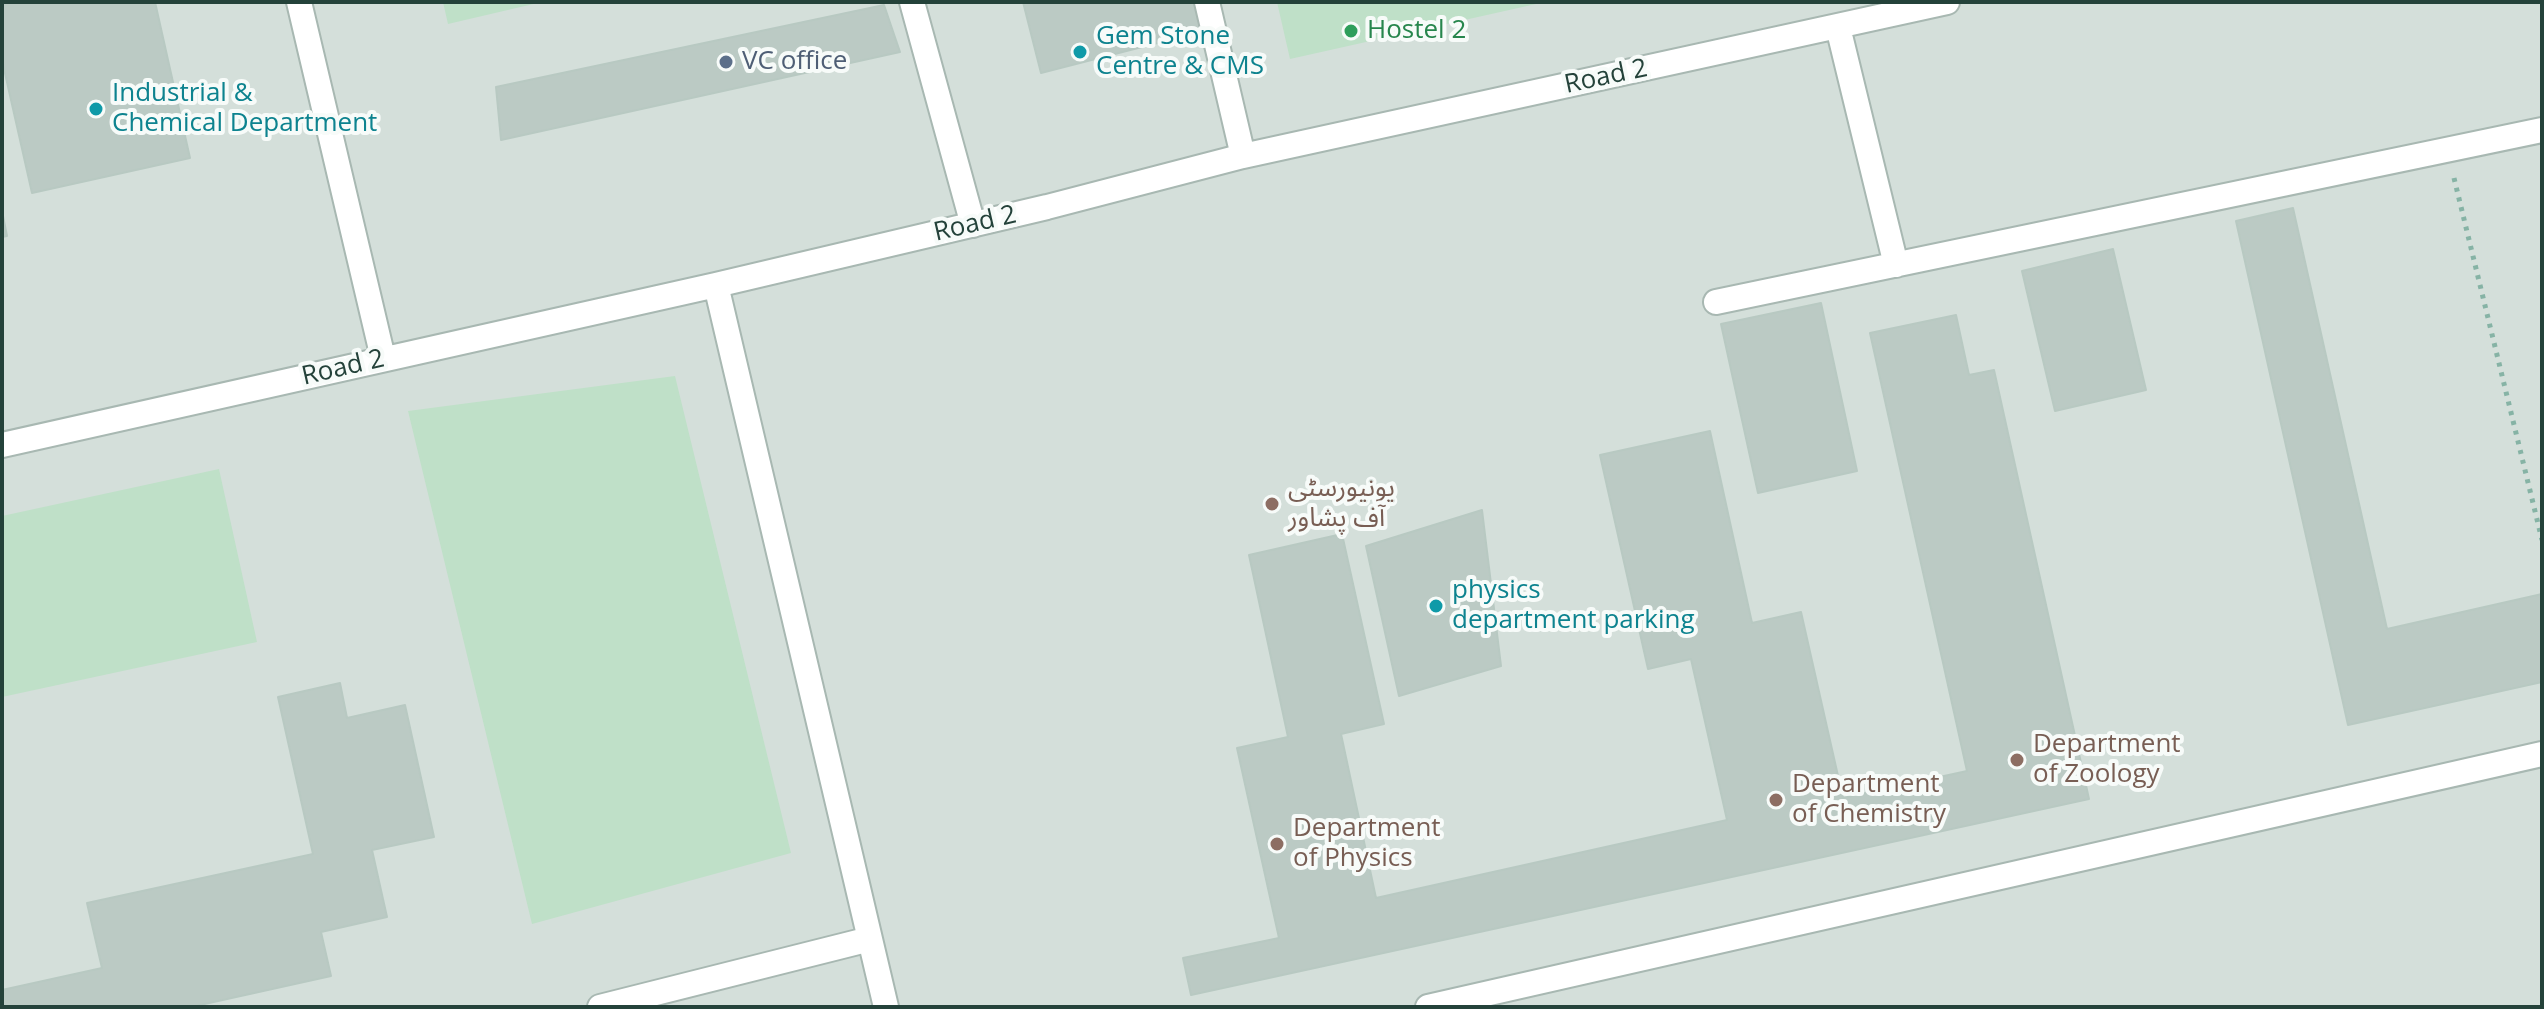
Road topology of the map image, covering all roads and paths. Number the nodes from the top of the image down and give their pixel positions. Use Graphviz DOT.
graph roads {
  1 [pos="299,2"];
  2 [pos="912,2"];
  3 [pos="1207,2"];
  4 [pos="1947,2"];
  5 [pos="1838,27"];
  6 [pos="2542,130"];
  7 [pos="2447,150"];
  8 [pos="1243,156"];
  9 [pos="973,225"];
  10 [pos="1896,265"];
  11 [pos="716,285"];
  12 [pos="1716,302"];
  13 [pos="383,358"];
  14 [pos="2,445"];
  15 [pos="2542,540"];
  16 [pos="2542,754"];
  17 [pos="870,939"];
  18 [pos="600,1007"];
  19 [pos="886,1007"];
  20 [pos="1428,1007"];
  1 -- 13 [label="street"];
  2 -- 9 [label="street"];
  3 -- 8 [label="street"];
  4 -- 5 [label="street, Road 2"];
  5 -- 8 [label="street, Road 2"];
  5 -- 10 [label="street"];
  6 -- 7 [label="street"];
  7 -- 10 [label="street"];
  7 -- 15 [label="path"];
  8 -- 9 [label="street, Road 2"];
  9 -- 11 [label="street, Road 2"];
  10 -- 12 [label="street"];
  11 -- 13 [label="street, Road 2"];
  11 -- 17 [label="street"];
  13 -- 14 [label="street, Road 2"];
  16 -- 20 [label="street"];
  17 -- 18 [label="street"];
  17 -- 19 [label="street"];
}
